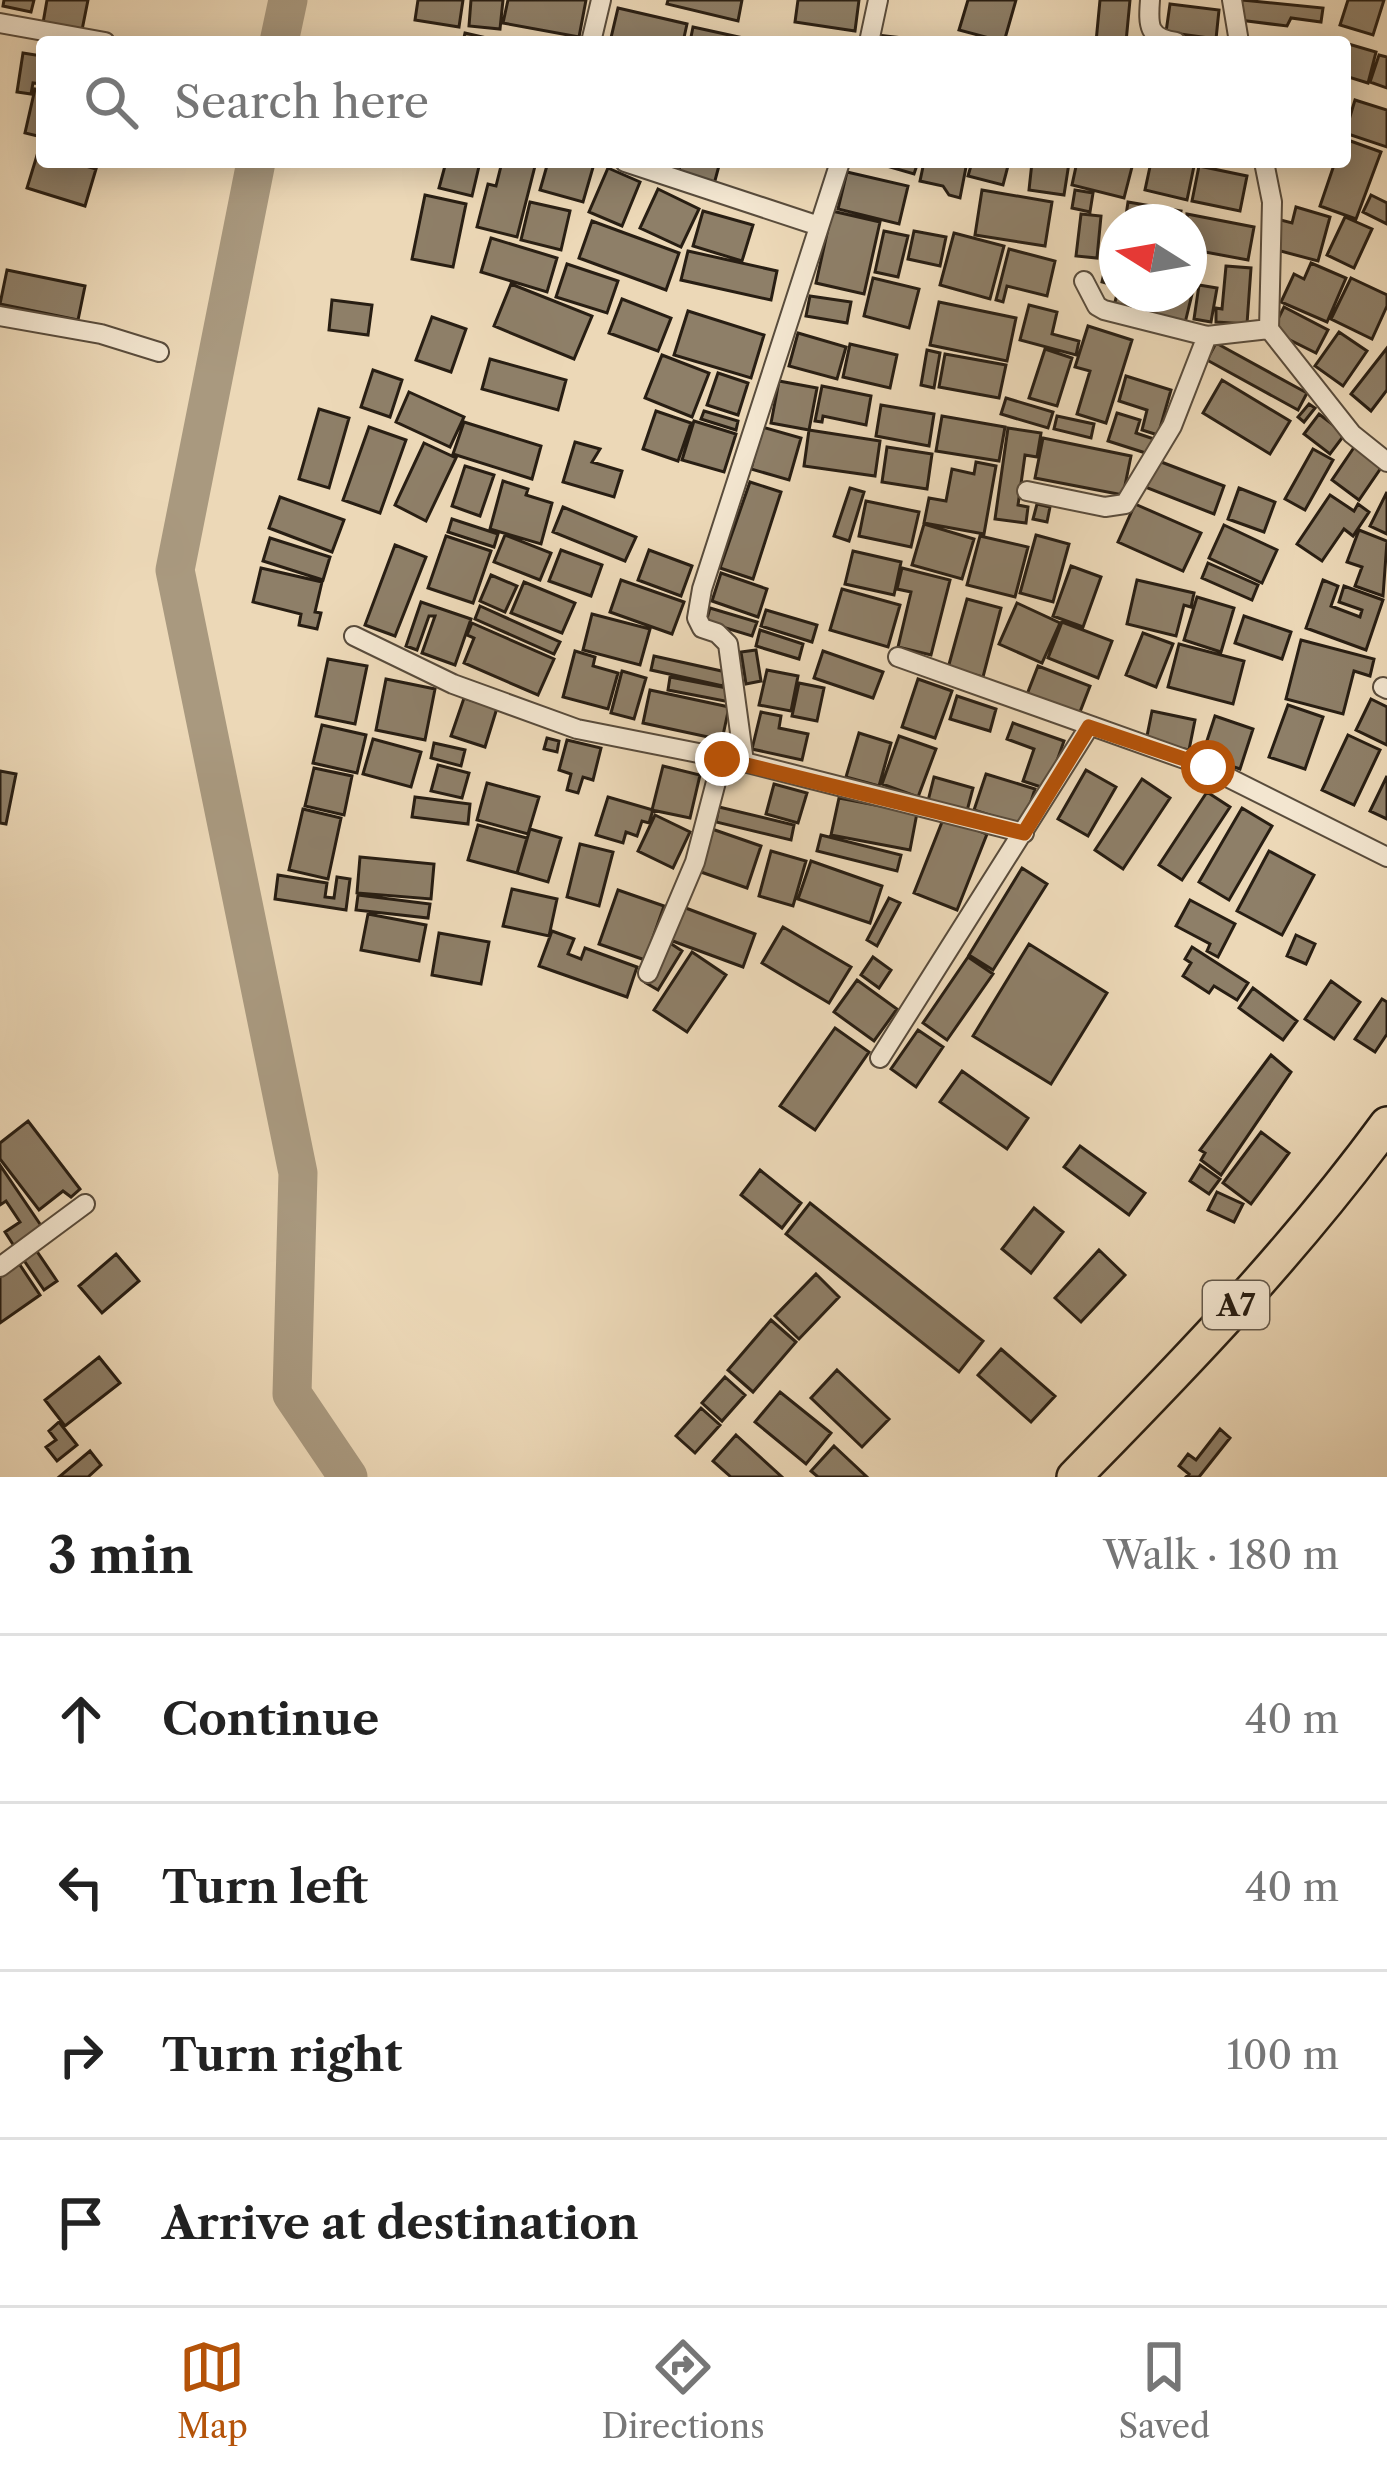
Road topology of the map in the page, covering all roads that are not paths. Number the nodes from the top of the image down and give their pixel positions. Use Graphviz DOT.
graph roads {
  1 [pos="601,0"];
  2 [pos="878,0"];
  3 [pos="1150,0"];
  4 [pos="1232,0"];
  5 [pos="0,23"];
  6 [pos="72,36"];
  7 [pos="592,36"];
  8 [pos="870,36"];
  9 [pos="1154,36"];
  10 [pos="1238,36"];
  11 [pos="643,168"];
  12 [pos="838,168"];
  13 [pos="1265,168"];
  14 [pos="819,226"];
  15 [pos="1084,281"];
  16 [pos="0,316"];
  17 [pos="1269,329"];
  18 [pos="1207,336"];
  19 [pos="159,352"];
  20 [pos="1387,462"];
  21 [pos="1027,491"];
  22 [pos="354,635"];
  23 [pos="898,656"];
  24 [pos="1089,727"];
  25 [pos="722,759"];
  26 [pos="744,762"];
  27 [pos="1024,833"];
  28 [pos="1387,857"];
  29 [pos="647,973"];
  30 [pos="880,1058"];
  31 [pos="1387,1124"];
  32 [pos="1387,1154"];
  33 [pos="85,1204"];
  34 [pos="0,1267"];
  35 [pos="1074,1477"];
  36 [pos="1100,1477"];
  1 -- 7 [label="street"];
  2 -- 8 [label="street"];
  3 -- 9 [label="street"];
  4 -- 10 [label="street"];
  5 -- 6 [label="street"];
  11 -- 14 [label="street"];
  12 -- 14 [label="street"];
  13 -- 17 [label="street"];
  14 -- 26 [label="street"];
  15 -- 18 [label="street"];
  16 -- 19 [label="street"];
  17 -- 18 [label="street"];
  17 -- 20 [label="street"];
  18 -- 21 [label="street"];
  22 -- 25 [label="street"];
  23 -- 24 [label="street"];
  24 -- 27 [label="street"];
  24 -- 28 [label="street"];
  25 -- 26 [label="street"];
  25 -- 29 [label="street"];
  26 -- 27 [label="street"];
  27 -- 30 [label="street"];
  31 -- 35 [label="highway, A7"];
  32 -- 36 [label="highway, A7"];
  33 -- 34 [label="street"];
}
